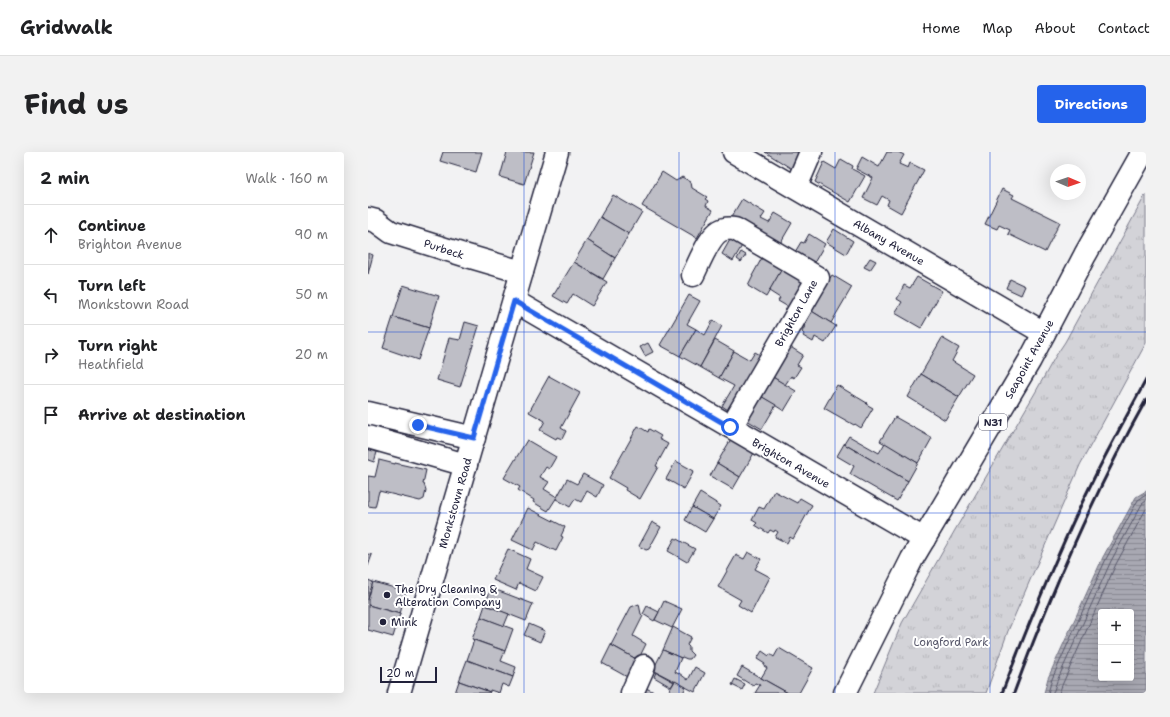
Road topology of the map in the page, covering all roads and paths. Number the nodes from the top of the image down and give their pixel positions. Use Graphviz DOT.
graph roads {
  1 [pos="558,152"];
  2 [pos="734,152"];
  3 [pos="811,152"];
  4 [pos="1143,152"];
  5 [pos="796,187"];
  6 [pos="368,219"];
  7 [pos="522,272"];
  8 [pos="693,275"];
  9 [pos="514,301"];
  10 [pos="1044,333"];
  11 [pos="368,413"];
  12 [pos="730,427"];
  13 [pos="368,437"];
  14 [pos="474,438"];
  15 [pos="466,465"];
  16 [pos="924,539"];
  17 [pos="644,666"];
  18 [pos="399,693"];
  19 [pos="632,693"];
  20 [pos="845,693"];
  1 -- 7 [label="main road, Monkstown Road"];
  2 -- 5 [label="main road, Albany Avenue"];
  3 -- 5 [label="main road"];
  4 -- 10 [label="main road, Seapoint Avenue / N31"];
  5 -- 10 [label="main road, Albany Avenue"];
  6 -- 7 [label="main road, Purbeck"];
  7 -- 9 [label="main road, Monkstown Road"];
  8 -- 12 [label="main road, Brighton Lane"];
  9 -- 12 [label="main road, Brighton Avenue"];
  9 -- 14 [label="main road, Monkstown Road"];
  10 -- 16 [label="main road, Seapoint Avenue / N31"];
  11 -- 14 [label="main road"];
  12 -- 16 [label="main road, Brighton Avenue"];
  13 -- 15 [label="main road"];
  14 -- 15 [label="main road, Monkstown Road"];
  15 -- 18 [label="main road, Monkstown Road"];
  16 -- 20 [label="main road, Seapoint Avenue / N31"];
  17 -- 19 [label="main road"];
}
